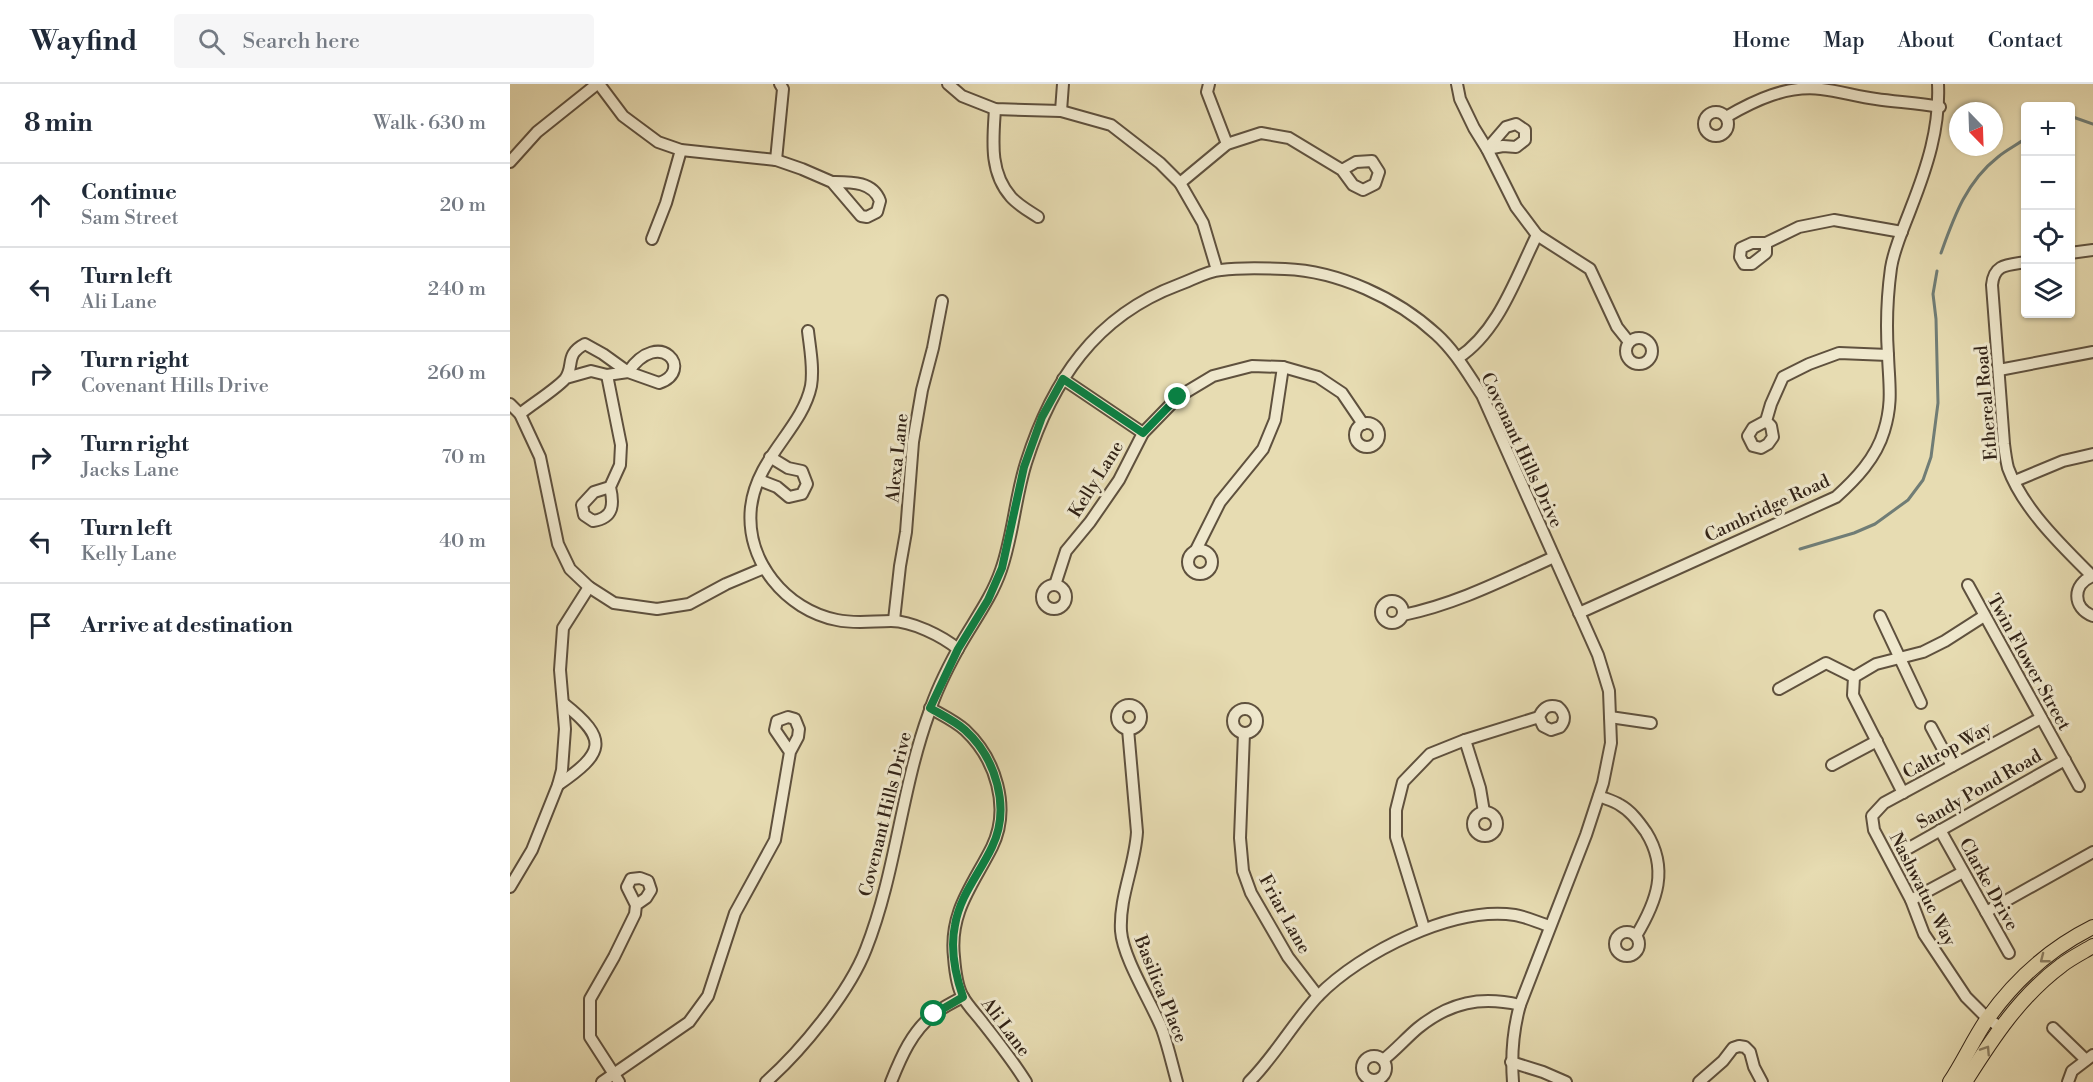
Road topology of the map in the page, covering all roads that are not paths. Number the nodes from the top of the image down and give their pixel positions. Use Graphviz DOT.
graph roads {
  1 [pos="598,84"];
  2 [pos="780,84"];
  3 [pos="948,84"];
  4 [pos="1063,84"];
  5 [pos="1209,84"];
  6 [pos="1457,84"];
  7 [pos="1941,85"];
  8 [pos="1940,107"];
  9 [pos="995,109"];
  10 [pos="1061,111"];
  11 [pos="1726,117"];
  12 [pos="1227,144"];
  13 [pos="681,150"];
  14 [pos="776,160"];
  15 [pos="510,162"];
  16 [pos="1342,170"];
  17 [pos="832,182"];
  18 [pos="1180,183"];
  19 [pos="1038,217"];
  20 [pos="1902,232"];
  21 [pos="1537,235"];
  22 [pos="652,239"];
  23 [pos="1766,243"];
  24 [pos="2093,250"];
  25 [pos="2075,252"];
  26 [pos="2021,263"];
  27 [pos="1217,270"];
  28 [pos="942,301"];
  29 [pos="808,331"];
  30 [pos="1629,342"];
  31 [pos="2093,352"];
  32 [pos="1888,356"];
  33 [pos="1458,358"];
  34 [pos="1283,367"];
  35 [pos="1999,370"];
  36 [pos="607,375"];
  37 [pos="566,378"];
  38 [pos="1063,379"];
  39 [pos="510,404"];
  40 [pos="520,414"];
  41 [pos="1766,421"];
  42 [pos="1363,424"];
  43 [pos="1143,433"];
  44 [pos="2093,454"];
  45 [pos="770,457"];
  46 [pos="759,480"];
  47 [pos="2015,481"];
  48 [pos="610,487"];
  49 [pos="1196,550"];
  50 [pos="2070,554"];
  51 [pos="1554,557"];
  52 [pos="764,568"];
  53 [pos="2092,576"];
  54 [pos="2081,583"];
  55 [pos="1055,585"];
  56 [pos="1968,585"];
  57 [pos="589,587"];
  58 [pos="1579,613"];
  59 [pos="1403,615"];
  60 [pos="1880,616"];
  61 [pos="1984,616"];
  62 [pos="2093,616"];
  63 [pos="894,621"];
  64 [pos="958,649"];
  65 [pos="1901,659"];
  66 [pos="1854,676"];
  67 [pos="1779,688"];
  68 [pos="563,703"];
  69 [pos="1921,703"];
  70 [pos="930,708"];
  71 [pos="1539,717"];
  72 [pos="1610,717"];
  73 [pos="2041,718"];
  74 [pos="1651,723"];
  75 [pos="1931,727"];
  76 [pos="1128,729"];
  77 [pos="1244,733"];
  78 [pos="1465,740"];
  79 [pos="1877,741"];
  80 [pos="790,752"];
  81 [pos="2065,760"];
  82 [pos="1832,765"];
  83 [pos="1952,766"];
  84 [pos="558,785"];
  85 [pos="2079,786"];
  86 [pos="1903,793"];
  87 [pos="1599,796"];
  88 [pos="1484,812"];
  89 [pos="1872,816"];
  90 [pos="1940,830"];
  91 [pos="1910,848"];
  92 [pos="2093,852"];
  93 [pos="1963,872"];
  94 [pos="510,887"];
  95 [pos="1911,900"];
  96 [pos="636,905"];
  97 [pos="1986,912"];
  98 [pos="1550,927"];
  99 [pos="2093,927"];
  100 [pos="1424,928"];
  101 [pos="1636,936"];
  102 [pos="2093,946"];
  103 [pos="2009,953"];
  104 [pos="1318,996"];
  105 [pos="963,997"];
  106 [pos="1520,1005"];
  107 [pos="1988,1019"];
  108 [pos="2000,1027"];
  109 [pos="2053,1028"];
  110 [pos="2089,1057"];
  111 [pos="1383,1060"];
  112 [pos="1511,1062"];
  113 [pos="616,1078"];
  114 [pos="602,1082"];
  115 [pos="766,1082"];
  116 [pos="891,1082"];
  117 [pos="1026,1082"];
  118 [pos="1177,1082"];
  119 [pos="1250,1082"];
  120 [pos="1513,1082"];
  121 [pos="1566,1082"];
  122 [pos="1699,1082"];
  123 [pos="1762,1082"];
  124 [pos="1950,1082"];
  125 [pos="1965,1082"];
  126 [pos="2067,1082"];
  1 -- 13 [label="street"];
  1 -- 15 [label="street"];
  2 -- 14 [label="street"];
  3 -- 9 [label="street"];
  4 -- 10 [label="street"];
  5 -- 12 [label="street"];
  6 -- 21 [label="street"];
  7 -- 8 [label="street, Cambridge Road"];
  8 -- 11 [label="street"];
  8 -- 20 [label="street, Cambridge Road"];
  9 -- 10 [label="street"];
  9 -- 19 [label="street"];
  10 -- 18 [label="street"];
  12 -- 16 [label="street"];
  12 -- 18 [label="street"];
  13 -- 14 [label="street"];
  13 -- 22 [label="street"];
  14 -- 17 [label="street"];
  18 -- 27 [label="street"];
  20 -- 23 [label="street"];
  20 -- 32 [label="street, Cambridge Road"];
  21 -- 30 [label="street"];
  21 -- 33 [label="street"];
  24 -- 25 [label="street"];
  26 -- 35 [label="street, Ethereal Road"];
  27 -- 33 [label="street, Covenant Hills Drive"];
  27 -- 38 [label="street, Covenant Hills Drive"];
  28 -- 63 [label="street, Alexa Lane"];
  29 -- 45 [label="street"];
  31 -- 35 [label="street"];
  32 -- 41 [label="street"];
  32 -- 58 [label="street, Cambridge Road"];
  33 -- 51 [label="street, Covenant Hills Drive"];
  34 -- 42 [label="street, Kelly Lane"];
  34 -- 43 [label="street, Kelly Lane"];
  34 -- 49 [label="street"];
  35 -- 47 [label="street, Ethereal Road"];
  36 -- 37 [label="street"];
  36 -- 37 [label="street"];
  36 -- 48 [label="street"];
  37 -- 40 [label="street"];
  38 -- 43 [label="street"];
  38 -- 64 [label="street, Covenant Hills Drive"];
  39 -- 40 [label="street"];
  40 -- 57 [label="street"];
  43 -- 55 [label="street, Kelly Lane"];
  44 -- 47 [label="street"];
  45 -- 46 [label="street"];
  45 -- 46 [label="street"];
  46 -- 52 [label="street"];
  47 -- 50 [label="street, Ethereal Road"];
  50 -- 53 [label="street, Ethereal Road"];
  50 -- 54 [label="street, Ethereal Road"];
  51 -- 58 [label="street, Covenant Hills Drive"];
  51 -- 59 [label="street"];
  52 -- 57 [label="street"];
  52 -- 63 [label="street"];
  53 -- 54 [label="street"];
  54 -- 62 [label="street, Ethereal Road"];
  56 -- 61 [label="street, Twin Flower Street"];
  57 -- 68 [label="street"];
  58 -- 72 [label="street, Covenant Hills Drive"];
  60 -- 65 [label="street"];
  61 -- 65 [label="street"];
  61 -- 73 [label="street, Twin Flower Street"];
  63 -- 64 [label="street"];
  64 -- 70 [label="street, Covenant Hills Drive"];
  65 -- 66 [label="street"];
  65 -- 69 [label="street"];
  66 -- 67 [label="street"];
  66 -- 79 [label="street"];
  68 -- 84 [label="street"];
  68 -- 84 [label="street"];
  70 -- 105 [label="street, Ali Lane"];
  70 -- 115 [label="street, Covenant Hills Drive"];
  71 -- 78 [label="street"];
  72 -- 74 [label="street"];
  72 -- 87 [label="street, Covenant Hills Drive"];
  73 -- 81 [label="street, Twin Flower Street"];
  73 -- 83 [label="street, Caltrop Way"];
  75 -- 83 [label="street"];
  76 -- 118 [label="street, Basilica Place"];
  77 -- 104 [label="street, Friar Lane"];
  78 -- 88 [label="street"];
  78 -- 100 [label="street"];
  79 -- 82 [label="street"];
  79 -- 86 [label="street"];
  80 -- 113 [label="street"];
  81 -- 85 [label="street, Twin Flower Street"];
  81 -- 90 [label="street, Sandy Pond Road"];
  83 -- 86 [label="street, Caltrop Way"];
  84 -- 94 [label="street"];
  86 -- 89 [label="street, Caltrop Way"];
  87 -- 98 [label="street, Covenant Hills Drive"];
  87 -- 101 [label="street"];
  89 -- 95 [label="street, Nashwatuc Way"];
  90 -- 91 [label="street, Sandy Pond Road"];
  90 -- 93 [label="street, Clarke Drive"];
  92 -- 97 [label="street"];
  93 -- 95 [label="street"];
  93 -- 97 [label="street, Clarke Drive"];
  95 -- 107 [label="street, Nashwatuc Way"];
  96 -- 113 [label="street"];
  97 -- 103 [label="street, Clarke Drive"];
  98 -- 100 [label="street"];
  98 -- 106 [label="street, Covenant Hills Drive"];
  99 -- 107 [label="main road, one-way"];
  100 -- 104 [label="street"];
  102 -- 108 [label="main road"];
  104 -- 119 [label="street"];
  105 -- 116 [label="street"];
  105 -- 117 [label="street, Ali Lane"];
  106 -- 111 [label="street"];
  106 -- 112 [label="street, Covenant Hills Drive"];
  107 -- 108 [label="street, Nashwatuc Way"];
  107 -- 124 [label="main road"];
  125 -- 108 [label="main road, one-way"];
  109 -- 110 [label="street"];
  110 -- 126 [label="street"];
  112 -- 120 [label="street, Covenant Hills Drive"];
  112 -- 121 [label="street"];
  113 -- 114 [label="street"];
  122 -- 123 [label="street"];
}
